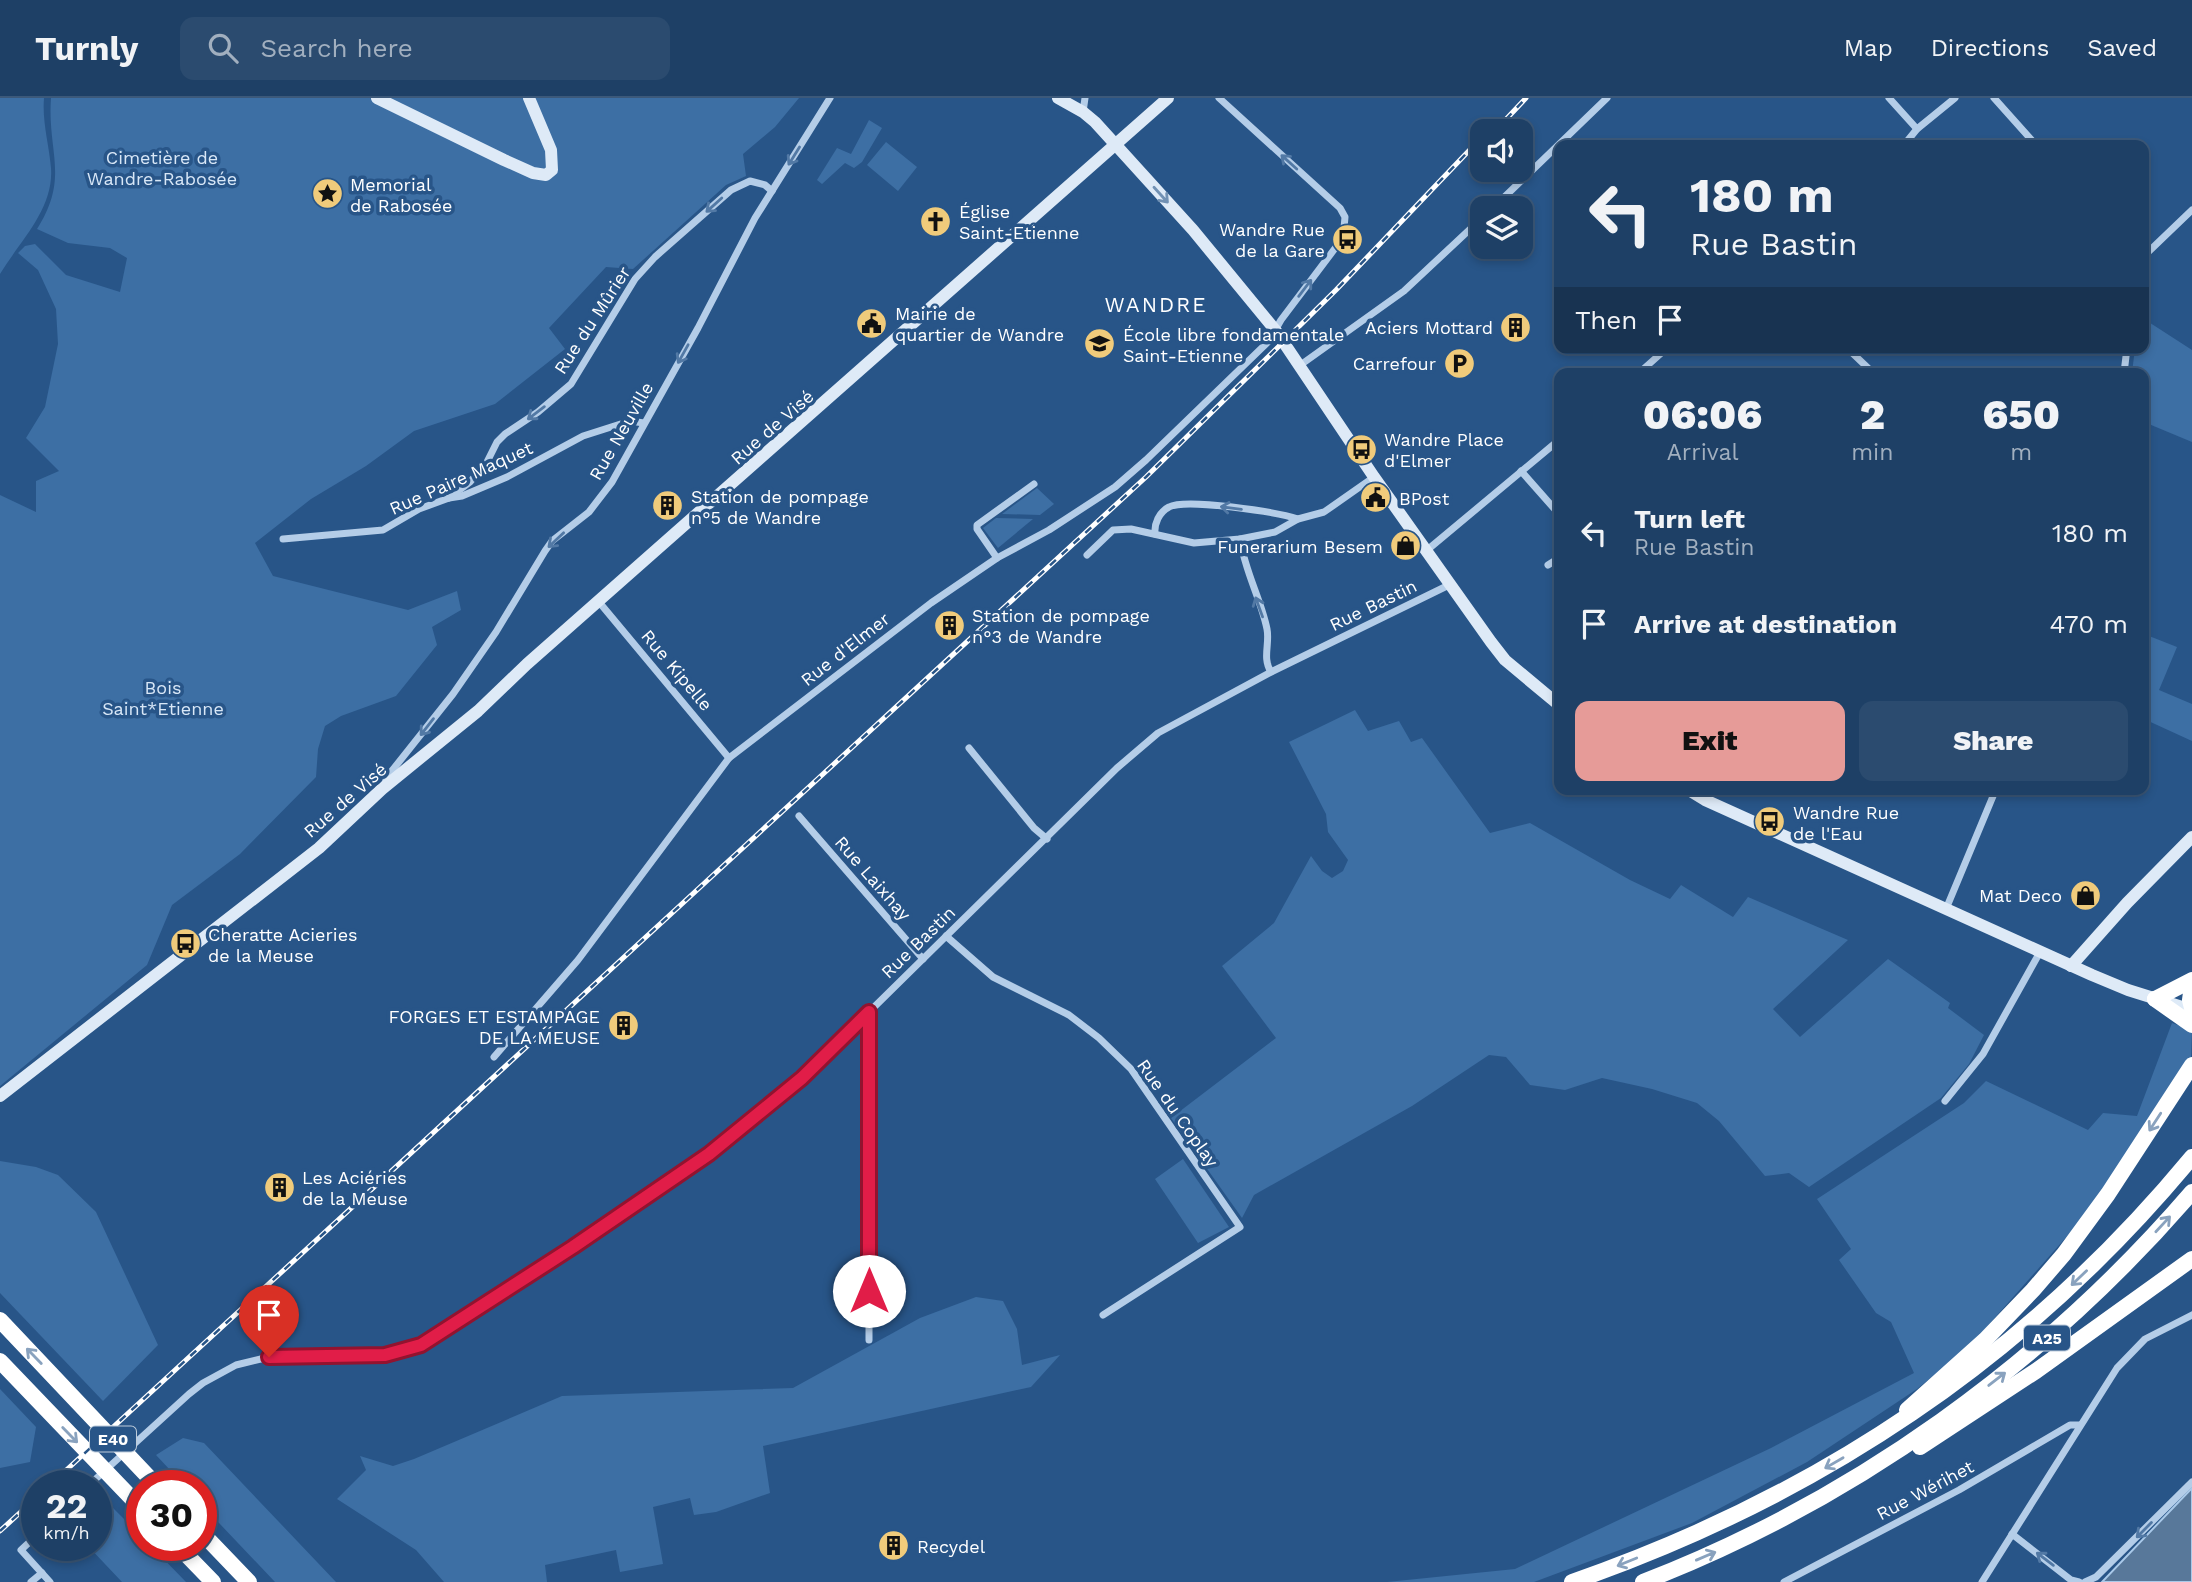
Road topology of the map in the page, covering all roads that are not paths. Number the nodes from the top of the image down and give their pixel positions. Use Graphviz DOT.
graph roads {
  1 [pos="377,98"];
  2 [pos="529,98"];
  3 [pos="830,98"];
  4 [pos="1058,98"];
  5 [pos="1085,98"];
  6 [pos="1168,98"];
  7 [pos="1219,98"];
  8 [pos="1607,98"];
  9 [pos="1889,98"];
  10 [pos="1955,98"];
  11 [pos="1994,98"];
  12 [pos="1083,112"];
  13 [pos="1917,129"];
  14 [pos="1563,140"];
  15 [pos="1908,140"];
  16 [pos="2032,140"];
  17 [pos="1115,144"];
  18 [pos="1554,149"];
  19 [pos="772,191"];
  20 [pos="1505,196"];
  21 [pos="2192,210"];
  22 [pos="1470,229"];
  23 [pos="2149,251"];
  24 [pos="1276,331"];
  25 [pos="1660,354"];
  26 [pos="1853,354"];
  27 [pos="1299,366"];
  28 [pos="1645,368"];
  29 [pos="1868,368"];
  30 [pos="645,423"];
  31 [pos="1554,444"];
  32 [pos="1521,471"];
  33 [pos="1374,477"];
  34 [pos="1034,484"];
  35 [pos="449,498"];
  36 [pos="1554,508"];
  37 [pos="1298,519"];
  38 [pos="1155,534"];
  39 [pos="283,538"];
  40 [pos="1240,540"];
  41 [pos="1426,551"];
  42 [pos="1087,555"];
  43 [pos="998,558"];
  44 [pos="1554,561"];
  45 [pos="1548,565"];
  46 [pos="1449,585"];
  47 [pos="599,602"];
  48 [pos="1271,672"];
  49 [pos="1554,701"];
  50 [pos="969,748"];
  51 [pos="729,758"];
  52 [pos="382,789"];
  53 [pos="1698,795"];
  54 [pos="1994,795"];
  55 [pos="799,816"];
  56 [pos="2192,837"];
  57 [pos="1047,839"];
  58 [pos="1946,909"];
  59 [pos="946,936"];
  60 [pos="2040,952"];
  61 [pos="923,959"];
  62 [pos="2071,966"];
  63 [pos="2192,983"];
  64 [pos="2155,999"];
  65 [pos="2192,1009"];
  66 [pos="869,1012"];
  67 [pos="2192,1025"];
  68 [pos="494,1057"];
  69 [pos="2192,1065"];
  70 [pos="0,1096"];
  71 [pos="1945,1101"];
  72 [pos="2192,1157"];
  73 [pos="2192,1192"];
  74 [pos="2192,1259"];
  75 [pos="1103,1315"];
  76 [pos="2192,1315"];
  77 [pos="0,1320"];
  78 [pos="869,1340"];
  79 [pos="0,1361"];
  80 [pos="2079,1425"];
  81 [pos="1892,1427"];
  82 [pos="1882,1461"];
  83 [pos="105,1470"];
  84 [pos="142,1470"];
  85 [pos="2192,1482"];
  86 [pos="126,1492"];
  87 [pos="2012,1534"];
  88 [pos="217,1549"];
  89 [pos="31,1561"];
  90 [pos="193,1561"];
  91 [pos="42,1573"];
  92 [pos="31,1582"];
  93 [pos="50,1582"];
  94 [pos="213,1582"];
  95 [pos="249,1582"];
  96 [pos="1572,1582"];
  97 [pos="1643,1582"];
  98 [pos="1784,1582"];
  99 [pos="1982,1582"];
  100 [pos="2079,1582"];
  101 [pos="2085,1582"];
  1 -- 2 [label="street"];
  3 -- 19 [label="street, Rue Neuville, one-way"];
  4 -- 12 [label="street"];
  5 -- 12 [label="street"];
  6 -- 17 [label="street, Rue de Visé"];
  24 -- 7 [label="street, Rue d'Elmer, one-way"];
  8 -- 14 [label="street"];
  9 -- 13 [label="street"];
  10 -- 13 [label="street"];
  11 -- 16 [label="street"];
  12 -- 17 [label="street"];
  13 -- 15 [label="street"];
  17 -- 24 [label="street, one-way"];
  17 -- 47 [label="street, Rue de Visé"];
  18 -- 20 [label="street"];
  19 -- 30 [label="street, Rue Neuville, one-way"];
  19 -- 35 [label="street, Rue du Mûrier, one-way"];
  21 -- 23 [label="street"];
  22 -- 27 [label="street"];
  24 -- 27 [label="street"];
  24 -- 43 [label="street, Rue d'Elmer"];
  25 -- 28 [label="street"];
  26 -- 29 [label="street"];
  27 -- 33 [label="street"];
  30 -- 35 [label="street, Rue Paire Maquet"];
  30 -- 52 [label="street, Rue Neuville, one-way"];
  31 -- 32 [label="street"];
  32 -- 36 [label="street"];
  32 -- 41 [label="street"];
  33 -- 37 [label="street"];
  33 -- 41 [label="street"];
  34 -- 43 [label="street"];
  35 -- 39 [label="street, Rue Paire Maquet"];
  37 -- 38 [label="street, one-way"];
  37 -- 40 [label="street"];
  38 -- 40 [label="street"];
  38 -- 42 [label="street"];
  48 -- 40 [label="street, one-way"];
  41 -- 46 [label="street"];
  43 -- 51 [label="street, Rue d'Elmer"];
  44 -- 45 [label="street"];
  46 -- 48 [label="street, Rue Bastin"];
  46 -- 49 [label="street"];
  47 -- 51 [label="street, Rue Kipelle"];
  47 -- 52 [label="street, Rue de Visé"];
  48 -- 57 [label="street, Rue Bastin"];
  50 -- 57 [label="street"];
  51 -- 68 [label="street, Rue d'Elmer"];
  52 -- 70 [label="street, Rue de Visé"];
  53 -- 58 [label="street"];
  54 -- 58 [label="street"];
  55 -- 61 [label="street, Rue Laixhay"];
  56 -- 62 [label="street"];
  57 -- 59 [label="street, Rue Bastin"];
  58 -- 60 [label="street"];
  59 -- 61 [label="street, Rue Bastin"];
  59 -- 75 [label="street, Rue du Coplay"];
  60 -- 62 [label="street"];
  60 -- 71 [label="street"];
  61 -- 66 [label="street, Rue Bastin"];
  62 -- 64 [label="street"];
  63 -- 64 [label="highway"];
  63 -- 65 [label="highway"];
  64 -- 65 [label="street"];
  64 -- 67 [label="highway"];
  66 -- 78 [label="street"];
  66 -- 83 [label="street, Rue Bastin"];
  69 -- 81 [label="highway, A25, one-way"];
  72 -- 81 [label="highway, A25, one-way"];
  82 -- 73 [label="highway, A25, one-way"];
  74 -- 82 [label="highway, A25"];
  76 -- 80 [label="street"];
  84 -- 77 [label="highway, E40, one-way"];
  79 -- 86 [label="highway, E40, one-way"];
  80 -- 87 [label="street"];
  80 -- 98 [label="street, Rue Wérihet"];
  81 -- 96 [label="highway, A25, one-way"];
  97 -- 82 [label="highway, A25, one-way"];
  85 -- 101 [label="street, one-way"];
  87 -- 99 [label="street"];
  100 -- 87 [label="street, one-way"];
  88 -- 95 [label="highway"];
  89 -- 91 [label="street"];
  90 -- 94 [label="highway"];
  91 -- 92 [label="street"];
  91 -- 93 [label="street"];
}
